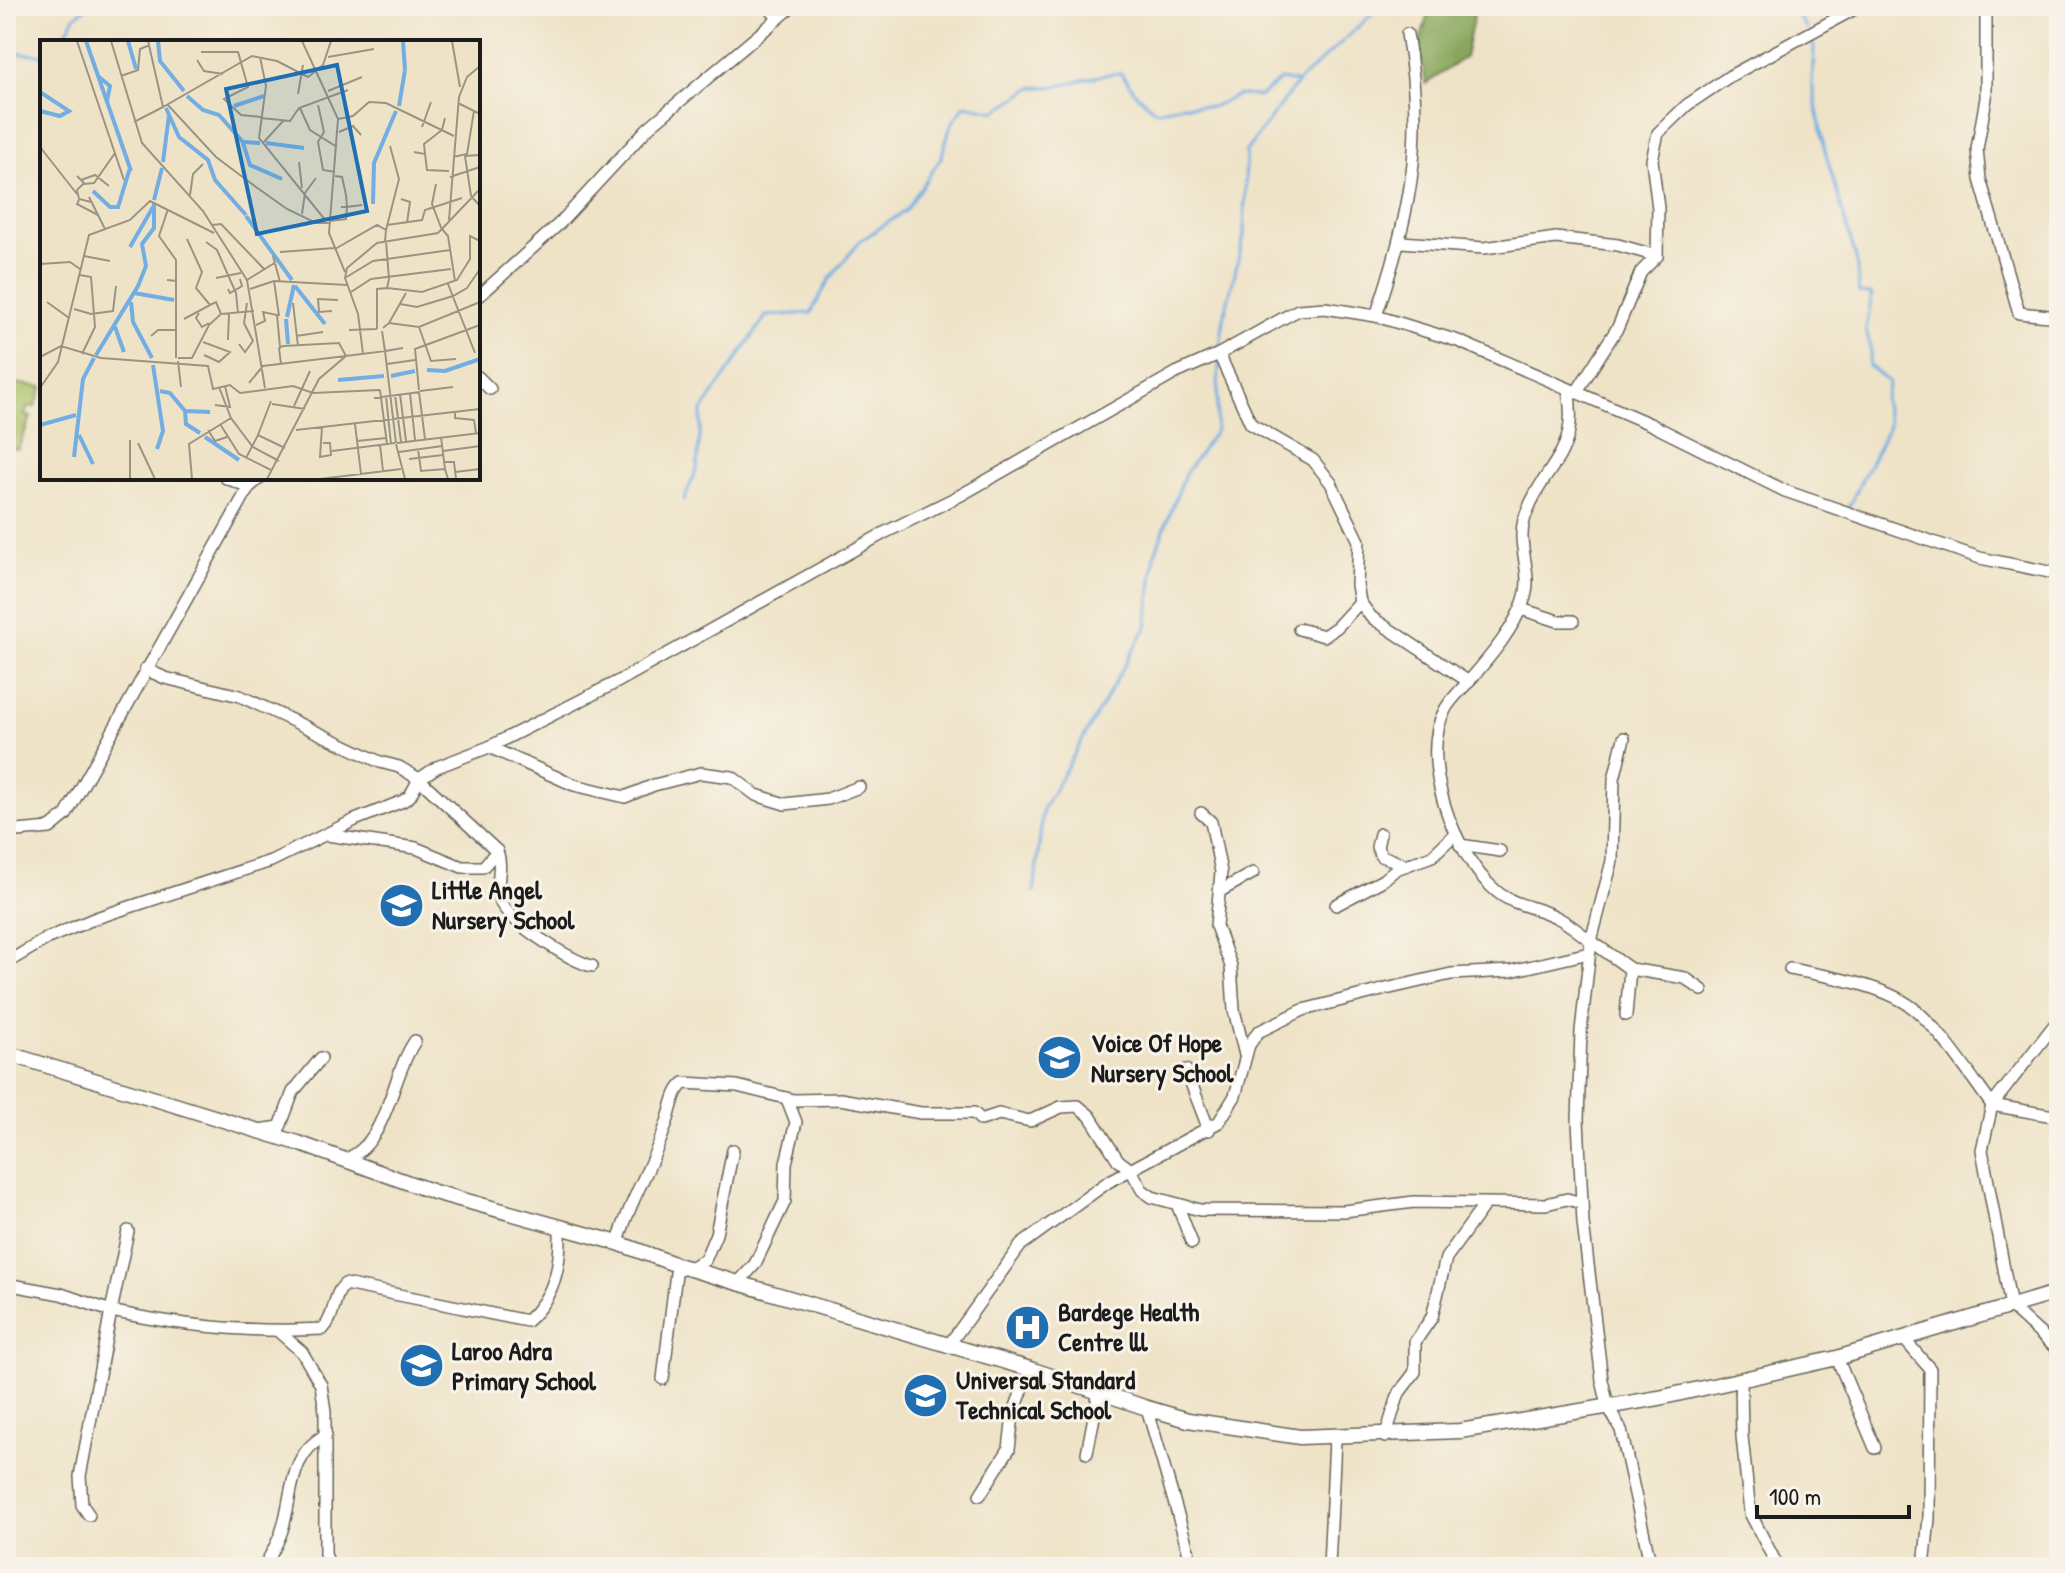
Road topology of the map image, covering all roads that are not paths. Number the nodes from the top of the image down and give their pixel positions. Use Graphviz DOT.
graph roads {
  1 [pos="767,6"];
  2 [pos="793,6"];
  3 [pos="1860,6"];
  4 [pos="1986,6"];
  5 [pos="778,17"];
  6 [pos="1407,34"];
  7 [pos="1401,242"];
  8 [pos="1657,256"];
  9 [pos="480,295"];
  10 [pos="1376,316"];
  11 [pos="2059,317"];
  12 [pos="1219,354"];
  13 [pos="480,379"];
  14 [pos="490,389"];
  15 [pos="1572,391"];
  16 [pos="253,482"];
  17 [pos="2059,574"];
  18 [pos="1360,602"];
  19 [pos="1521,609"];
  20 [pos="1573,621"];
  21 [pos="1299,629"];
  22 [pos="145,669"];
  23 [pos="1469,682"];
  24 [pos="1624,738"];
  25 [pos="489,747"];
  26 [pos="419,779"];
  27 [pos="859,787"];
  28 [pos="1201,813"];
  29 [pos="6,832"];
  30 [pos="1380,834"];
  31 [pos="326,835"];
  32 [pos="1457,840"];
  33 [pos="497,851"];
  34 [pos="1500,851"];
  35 [pos="1407,865"];
  36 [pos="1253,873"];
  37 [pos="1222,890"];
  38 [pos="1336,905"];
  39 [pos="1589,951"];
  40 [pos="6,963"];
  41 [pos="592,966"];
  42 [pos="1630,969"];
  43 [pos="1790,969"];
  44 [pos="1702,990"];
  45 [pos="1626,1015"];
  46 [pos="2059,1019"];
  47 [pos="415,1041"];
  48 [pos="6,1053"];
  49 [pos="1245,1055"];
  50 [pos="321,1058"];
  51 [pos="1186,1070"];
  52 [pos="787,1099"];
  53 [pos="1992,1105"];
  54 [pos="2059,1117"];
  55 [pos="254,1130"];
  56 [pos="1209,1130"];
  57 [pos="733,1150"];
  58 [pos="342,1160"];
  59 [pos="1131,1170"];
  60 [pos="1580,1176"];
  61 [pos="1567,1199"];
  62 [pos="1582,1203"];
  63 [pos="1177,1204"];
  64 [pos="1485,1204"];
  65 [pos="560,1227"];
  66 [pos="128,1231"];
  67 [pos="618,1243"];
  68 [pos="1192,1243"];
  69 [pos="683,1266"];
  70 [pos="738,1283"];
  71 [pos="6,1284"];
  72 [pos="2059,1292"];
  73 [pos="2011,1307"];
  74 [pos="111,1311"];
  75 [pos="278,1331"];
  76 [pos="1904,1339"];
  77 [pos="948,1346"];
  78 [pos="2059,1351"];
  79 [pos="1837,1358"];
  80 [pos="1030,1369"];
  81 [pos="663,1379"];
  82 [pos="1741,1382"];
  83 [pos="1099,1391"];
  84 [pos="1608,1406"];
  85 [pos="1147,1408"];
  86 [pos="326,1435"];
  87 [pos="1385,1437"];
  88 [pos="1335,1439"];
  89 [pos="1875,1448"];
  90 [pos="1087,1453"];
  91 [pos="980,1495"];
  92 [pos="89,1515"];
  93 [pos="264,1567"];
  94 [pos="330,1567"];
  95 [pos="1193,1567"];
  96 [pos="1329,1567"];
  97 [pos="1651,1567"];
  98 [pos="1778,1567"];
  99 [pos="1924,1567"];
  1 -- 5 [label="street"];
  2 -- 5 [label="street"];
  3 -- 8 [label="street"];
  4 -- 11 [label="street"];
  5 -- 9 [label="street"];
  6 -- 7 [label="street"];
  7 -- 8 [label="street"];
  7 -- 10 [label="street"];
  8 -- 15 [label="street"];
  10 -- 12 [label="street"];
  10 -- 15 [label="street"];
  12 -- 18 [label="street"];
  12 -- 25 [label="street"];
  13 -- 14 [label="street"];
  15 -- 17 [label="street"];
  15 -- 19 [label="street"];
  16 -- 22 [label="street"];
  18 -- 21 [label="street"];
  18 -- 23 [label="street"];
  19 -- 20 [label="street"];
  19 -- 23 [label="street"];
  22 -- 26 [label="street"];
  22 -- 29 [label="street"];
  23 -- 32 [label="street"];
  24 -- 39 [label="street"];
  25 -- 26 [label="street"];
  25 -- 27 [label="street"];
  26 -- 31 [label="street"];
  26 -- 33 [label="street"];
  28 -- 37 [label="street"];
  30 -- 35 [label="street"];
  31 -- 33 [label="street"];
  31 -- 40 [label="street"];
  32 -- 34 [label="street"];
  32 -- 35 [label="street"];
  32 -- 39 [label="street"];
  33 -- 41 [label="street"];
  35 -- 38 [label="street"];
  36 -- 37 [label="street"];
  37 -- 49 [label="street"];
  39 -- 42 [label="street"];
  39 -- 49 [label="street"];
  39 -- 60 [label="street"];
  42 -- 44 [label="street"];
  42 -- 45 [label="street"];
  43 -- 53 [label="street"];
  46 -- 53 [label="street"];
  47 -- 58 [label="street"];
  48 -- 55 [label="street"];
  49 -- 56 [label="street"];
  50 -- 55 [label="street"];
  51 -- 56 [label="street"];
  52 -- 59 [label="street"];
  52 -- 67 [label="street"];
  52 -- 70 [label="street"];
  53 -- 54 [label="street"];
  53 -- 73 [label="street"];
  55 -- 58 [label="street"];
  56 -- 59 [label="street"];
  57 -- 69 [label="street"];
  58 -- 65 [label="street"];
  59 -- 63 [label="street"];
  59 -- 77 [label="street"];
  60 -- 61 [label="street"];
  60 -- 62 [label="street"];
  61 -- 62 [label="street"];
  61 -- 64 [label="street"];
  62 -- 84 [label="street"];
  63 -- 64 [label="street"];
  63 -- 68 [label="street"];
  64 -- 87 [label="street"];
  65 -- 67 [label="street"];
  65 -- 75 [label="street"];
  66 -- 74 [label="street"];
  67 -- 69 [label="street"];
  69 -- 70 [label="street"];
  69 -- 81 [label="street"];
  70 -- 77 [label="street"];
  71 -- 74 [label="street"];
  72 -- 73 [label="street"];
  73 -- 76 [label="street"];
  73 -- 78 [label="street"];
  74 -- 75 [label="street"];
  74 -- 92 [label="street"];
  75 -- 86 [label="street"];
  76 -- 79 [label="street"];
  76 -- 99 [label="street"];
  77 -- 80 [label="street"];
  79 -- 82 [label="street"];
  79 -- 89 [label="street"];
  80 -- 83 [label="street"];
  80 -- 91 [label="street"];
  82 -- 84 [label="street"];
  82 -- 98 [label="street"];
  83 -- 85 [label="street"];
  83 -- 90 [label="street"];
  84 -- 87 [label="street"];
  84 -- 97 [label="street"];
  85 -- 88 [label="street"];
  85 -- 95 [label="street"];
  86 -- 93 [label="street"];
  86 -- 94 [label="street"];
  87 -- 88 [label="street"];
  88 -- 96 [label="street"];
}
